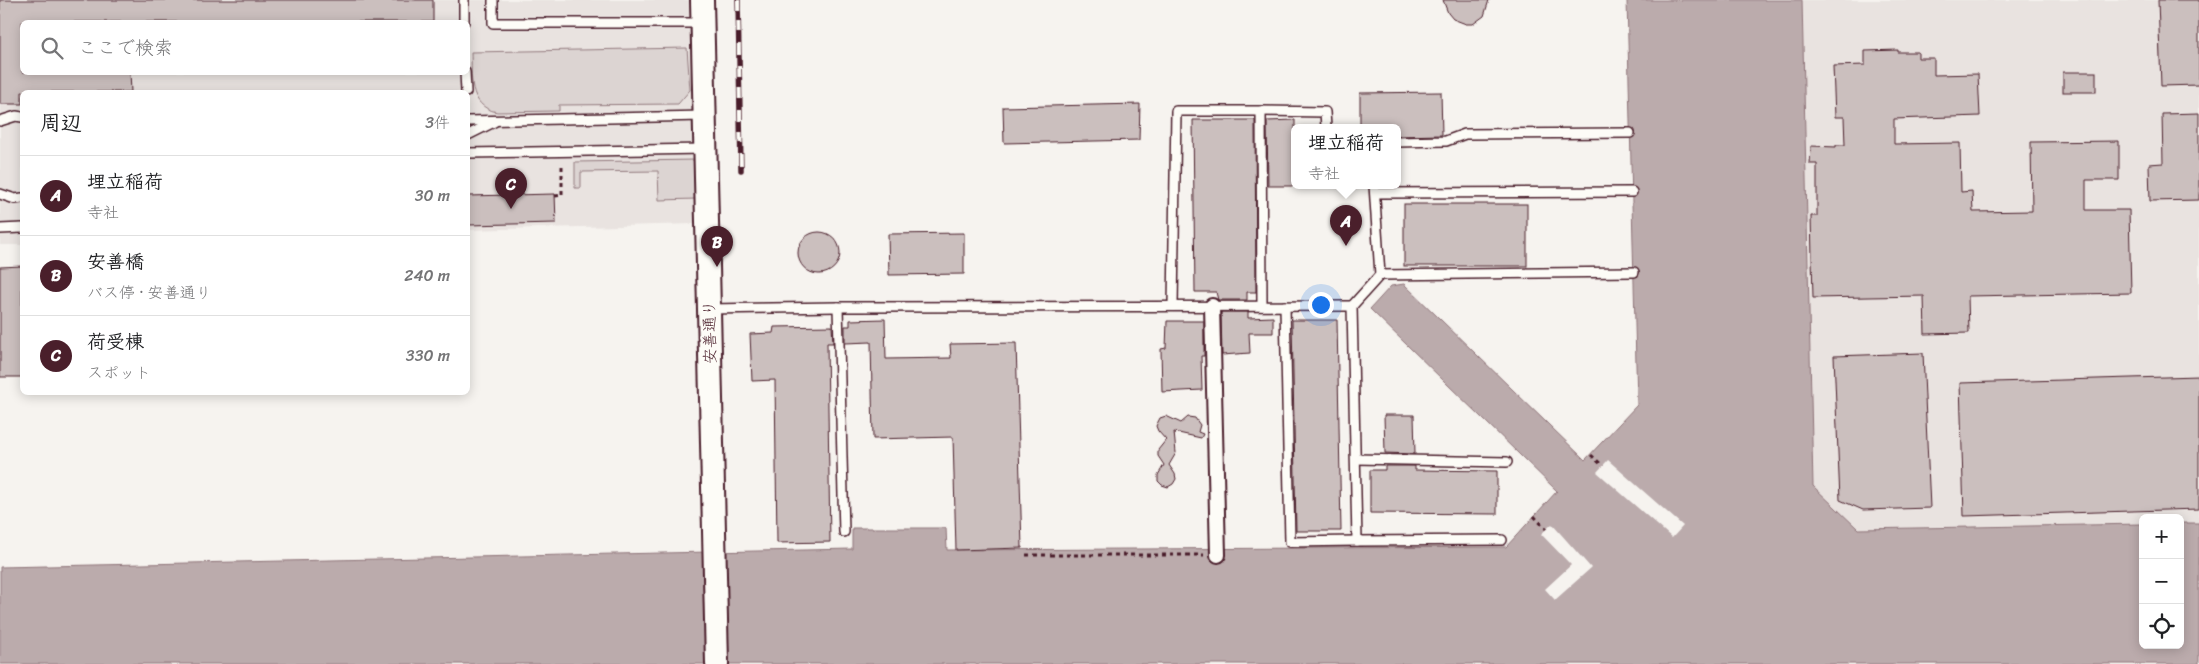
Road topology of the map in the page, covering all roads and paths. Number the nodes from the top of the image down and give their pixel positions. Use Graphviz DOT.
graph roads {
  1 [pos="464,0"];
  2 [pos="493,0"];
  3 [pos="702,0"];
  4 [pos="464,20"];
  5 [pos="703,23"];
  6 [pos="465,75"];
  7 [pos="466,90"];
  8 [pos="1262,111"];
  9 [pos="704,116"];
  10 [pos="20,117"];
  11 [pos="496,120"];
  12 [pos="0,121"];
  13 [pos="470,121"];
  14 [pos="1326,124"];
  15 [pos="470,134"];
  16 [pos="1630,134"];
  17 [pos="1401,142"];
  18 [pos="705,149"];
  19 [pos="470,153"];
  20 [pos="562,164"];
  21 [pos="1374,189"];
  22 [pos="1632,192"];
  23 [pos="0,194"];
  24 [pos="555,196"];
  25 [pos="20,198"];
  26 [pos="20,228"];
  27 [pos="0,229"];
  28 [pos="1634,272"];
  29 [pos="1380,275"];
  30 [pos="1173,306"];
  31 [pos="1212,306"];
  32 [pos="1262,306"];
  33 [pos="1285,306"];
  34 [pos="1352,306"];
  35 [pos="838,307"];
  36 [pos="709,309"];
  37 [pos="1591,455"];
  38 [pos="1356,459"];
  39 [pos="1507,462"];
  40 [pos="1603,466"];
  41 [pos="1534,516"];
  42 [pos="1546,529"];
  43 [pos="844,532"];
  44 [pos="1502,540"];
  45 [pos="1357,541"];
  46 [pos="1026,555"];
  47 [pos="1218,555"];
  48 [pos="717,664"];
  1 -- 4 [label="lane"];
  2 -- 5 [label="lane"];
  3 -- 5 [label="street, 安善通り"];
  5 -- 9 [label="street, 安善通り"];
  6 -- 7 [label="lane"];
  8 -- 14 [label="lane"];
  8 -- 30 [label="lane"];
  8 -- 32 [label="lane"];
  9 -- 11 [label="lane"];
  9 -- 18 [label="street, 安善通り"];
  10 -- 12 [label="lane"];
  11 -- 13 [label="lane"];
  11 -- 15 [label="lane"];
  16 -- 17 [label="lane"];
  18 -- 19 [label="lane"];
  18 -- 36 [label="street, 安善通り"];
  20 -- 24 [label="path"];
  21 -- 22 [label="lane"];
  21 -- 29 [label="lane"];
  23 -- 25 [label="lane"];
  26 -- 27 [label="lane"];
  28 -- 29 [label="lane"];
  29 -- 34 [label="lane"];
  30 -- 31 [label="lane"];
  30 -- 35 [label="lane"];
  31 -- 32 [label="lane"];
  31 -- 47 [label="street"];
  32 -- 33 [label="lane"];
  33 -- 34 [label="lane"];
  33 -- 45 [label="lane"];
  34 -- 38 [label="lane"];
  35 -- 36 [label="lane"];
  35 -- 43 [label="lane"];
  36 -- 48 [label="street, 安善通り"];
  37 -- 40 [label="path"];
  38 -- 39 [label="lane"];
  38 -- 45 [label="lane"];
  41 -- 42 [label="path"];
  44 -- 45 [label="lane"];
  46 -- 47 [label="path"];
}
